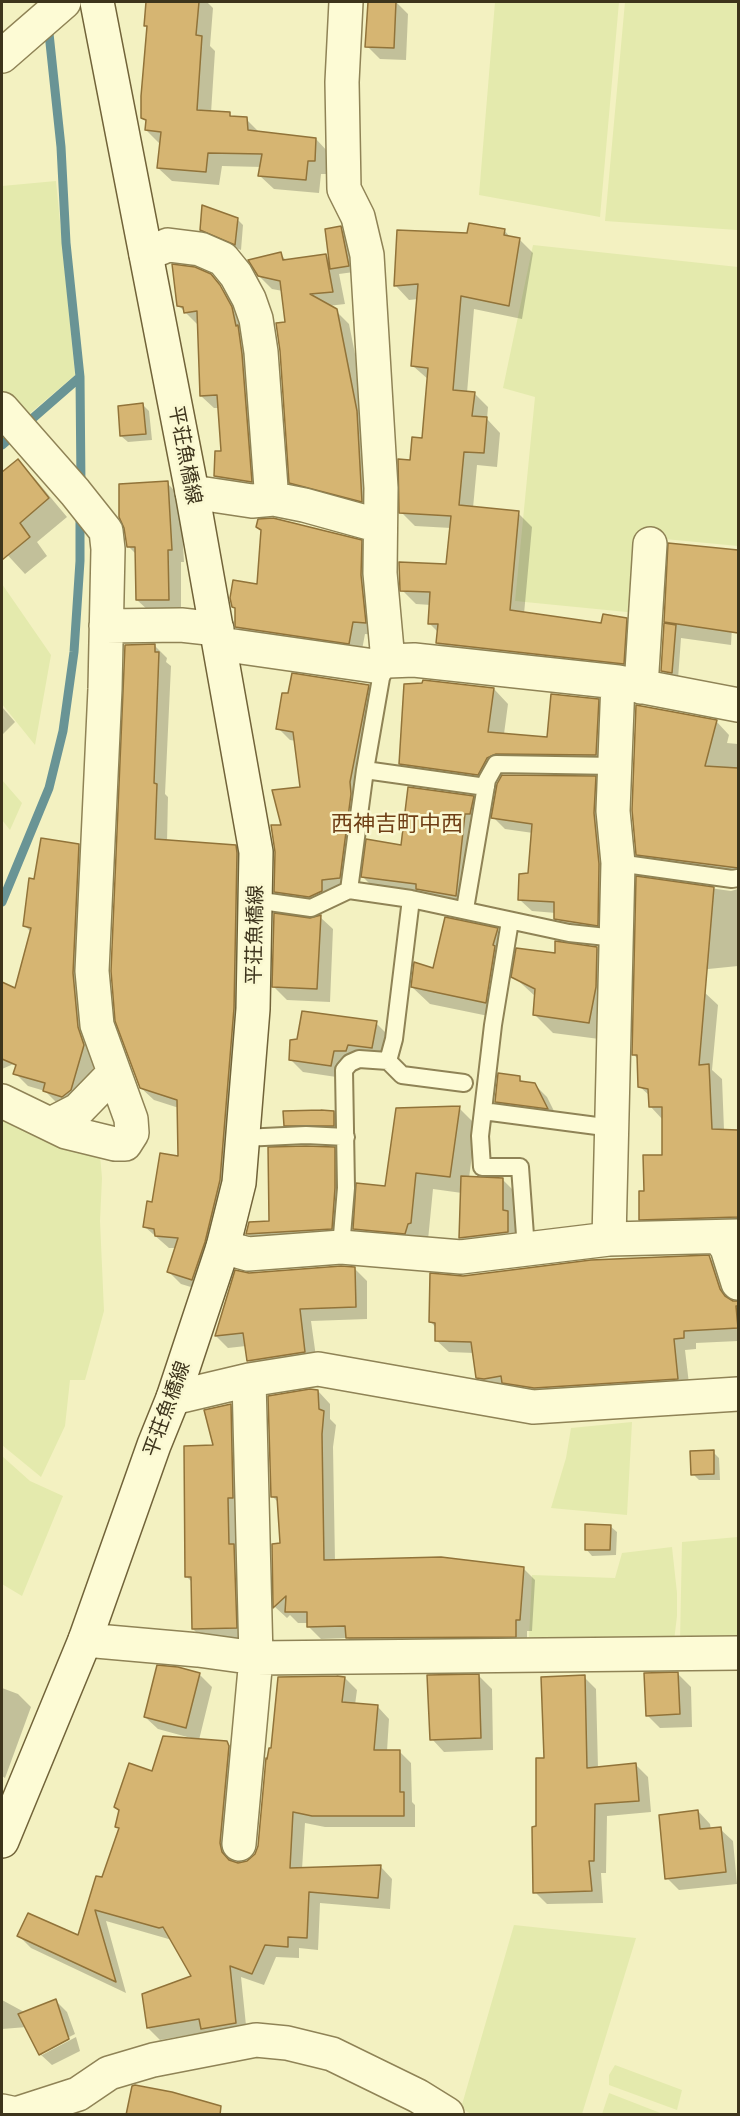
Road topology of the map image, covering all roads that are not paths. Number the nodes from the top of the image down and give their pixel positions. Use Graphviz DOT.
graph roads {
  1 [pos="63,2"];
  2 [pos="97,2"];
  3 [pos="346,2"];
  4 [pos="2,56"];
  5 [pos="146,254"];
  6 [pos="12,421"];
  7 [pos="192,492"];
  8 [pos="274,500"];
  9 [pos="380,526"];
  10 [pos="650,544"];
  11 [pos="106,626"];
  12 [pos="219,637"];
  13 [pos="388,661"];
  14 [pos="630,684"];
  15 [pos="738,705"];
  16 [pos="615,766"];
  17 [pos="365,770"];
  18 [pos="486,787"];
  19 [pos="618,863"];
  20 [pos="738,879"];
  21 [pos="349,890"];
  22 [pos="411,899"];
  23 [pos="255,900"];
  24 [pos="465,909"];
  25 [pos="510,921"];
  26 [pos="616,938"];
  27 [pos="388,1060"];
  28 [pos="114,1073"];
  29 [pos="464,1083"];
  30 [pos="2,1101"];
  31 [pos="483,1111"];
  32 [pos="51,1124"];
  33 [pos="612,1128"];
  34 [pos="346,1137"];
  35 [pos="243,1138"];
  36 [pos="724,1231"];
  37 [pos="609,1239"];
  38 [pos="223,1247"];
  39 [pos="341,1247"];
  40 [pos="526,1249"];
  41 [pos="738,1283"];
  42 [pos="249,1380"];
  43 [pos="738,1394"];
  44 [pos="173,1398"];
  45 [pos="85,1640"];
  46 [pos="738,1653"];
  47 [pos="256,1658"];
  48 [pos="2,1841"];
  49 [pos="238,1844"];
  50 [pos="2,2111"];
  51 [pos="447,2115"];
  1 -- 4 [label="street"];
  2 -- 5 [label="street, 平荘魚橋線"];
  3 -- 9 [label="street"];
  5 -- 7 [label="street, 平荘魚橋線"];
  5 -- 8 [label="street"];
  6 -- 11 [label="street"];
  7 -- 8 [label="street"];
  7 -- 12 [label="street, 平荘魚橋線"];
  8 -- 9 [label="street"];
  9 -- 13 [label="street"];
  10 -- 14 [label="street"];
  11 -- 12 [label="street"];
  11 -- 28 [label="street"];
  12 -- 13 [label="street"];
  12 -- 23 [label="street, 平荘魚橋線"];
  13 -- 14 [label="street"];
  13 -- 17 [label="lane"];
  14 -- 15 [label="street"];
  14 -- 16 [label="street"];
  16 -- 18 [label="lane"];
  16 -- 19 [label="street"];
  17 -- 18 [label="lane"];
  17 -- 21 [label="lane"];
  18 -- 24 [label="lane"];
  19 -- 20 [label="lane"];
  19 -- 26 [label="street"];
  21 -- 22 [label="lane"];
  21 -- 23 [label="lane"];
  22 -- 24 [label="lane"];
  22 -- 27 [label="lane"];
  23 -- 35 [label="street, 平荘魚橋線"];
  24 -- 25 [label="lane"];
  25 -- 26 [label="lane"];
  25 -- 31 [label="lane"];
  26 -- 33 [label="street"];
  27 -- 29 [label="lane"];
  27 -- 34 [label="lane"];
  28 -- 32 [label="street"];
  28 -- 32 [label="street"];
  30 -- 32 [label="street"];
  31 -- 33 [label="lane"];
  31 -- 40 [label="lane"];
  33 -- 37 [label="street"];
  34 -- 35 [label="lane"];
  34 -- 39 [label="lane"];
  35 -- 38 [label="street, 平荘魚橋線"];
  36 -- 37 [label="street"];
  36 -- 41 [label="street"];
  37 -- 40 [label="street"];
  38 -- 39 [label="street"];
  38 -- 44 [label="street, 平荘魚橋線"];
  39 -- 40 [label="street"];
  42 -- 43 [label="street"];
  42 -- 44 [label="street"];
  42 -- 47 [label="street"];
  44 -- 45 [label="street, 平荘魚橋線"];
  45 -- 47 [label="street"];
  45 -- 48 [label="street, 平荘魚橋線"];
  46 -- 47 [label="street"];
  47 -- 49 [label="street"];
  50 -- 51 [label="street"];
}
